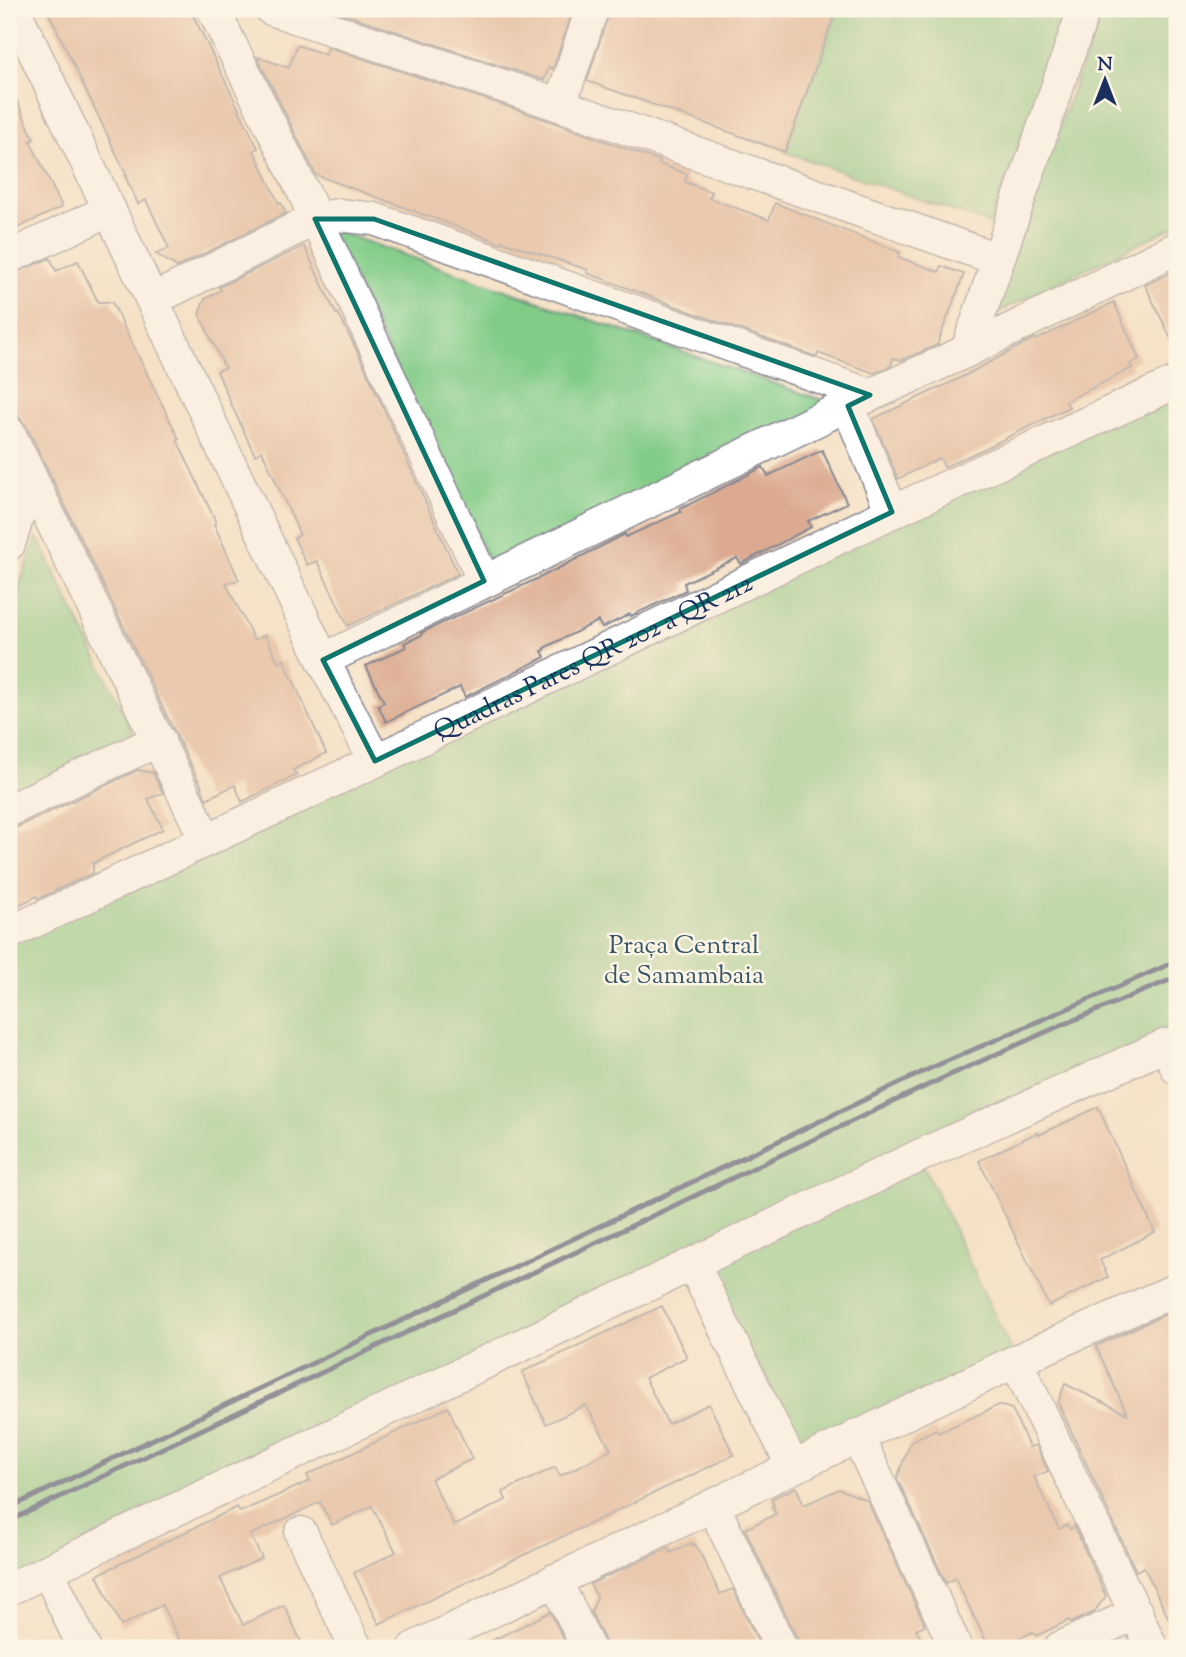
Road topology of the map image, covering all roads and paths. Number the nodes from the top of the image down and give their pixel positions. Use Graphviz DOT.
graph roads {
  1 [pos="14,9"];
  2 [pos="213,9"];
  3 [pos="271,9"];
  4 [pos="592,9"];
  5 [pos="1084,9"];
  6 [pos="560,106"];
  7 [pos="110,210"];
  8 [pos="315,219"];
  9 [pos="1177,248"];
  10 [pos="9,257"];
  11 [pos="997,259"];
  12 [pos="152,300"];
  13 [pos="967,351"];
  14 [pos="1177,382"];
  15 [pos="859,400"];
  16 [pos="9,433"];
  17 [pos="30,477"];
  18 [pos="892,512"];
  19 [pos="12,523"];
  20 [pos="484,581"];
  21 [pos="323,660"];
  22 [pos="159,740"];
  23 [pos="375,761"];
  24 [pos="9,810"];
  25 [pos="206,840"];
  26 [pos="9,933"];
  27 [pos="1177,1068"];
  28 [pos="693,1264"];
  29 [pos="1177,1289"];
  30 [pos="1016,1361"];
  31 [pos="857,1436"];
  32 [pos="793,1467"];
  33 [pos="713,1505"];
  34 [pos="301,1533"];
  35 [pos="48,1571"];
  36 [pos="555,1580"];
  37 [pos="9,1589"];
  38 [pos="1137,1613"];
  39 [pos="84,1648"];
  40 [pos="356,1648"];
  41 [pos="414,1648"];
  42 [pos="589,1648"];
  43 [pos="781,1648"];
  44 [pos="956,1648"];
  45 [pos="1060,1648"];
  46 [pos="1152,1648"];
  1 -- 7 [label="street"];
  2 -- 8 [label="street"];
  3 -- 6 [label="street"];
  4 -- 6 [label="street"];
  5 -- 11 [label="street"];
  6 -- 11 [label="street"];
  7 -- 10 [label="street"];
  7 -- 12 [label="street"];
  8 -- 12 [label="street"];
  8 -- 15 [label="street"];
  8 -- 20 [label="street"];
  9 -- 13 [label="street"];
  11 -- 13 [label="street"];
  12 -- 21 [label="street"];
  13 -- 15 [label="street"];
  14 -- 18 [label="street, Quadras Pares QR 202 a QR 212"];
  15 -- 18 [label="street"];
  15 -- 20 [label="street"];
  16 -- 17 [label="street"];
  17 -- 19 [label="street"];
  17 -- 22 [label="street"];
  18 -- 23 [label="street, Quadras Pares QR 202 a QR 212"];
  20 -- 21 [label="street"];
  21 -- 23 [label="street"];
  22 -- 24 [label="street"];
  22 -- 25 [label="street"];
  23 -- 25 [label="street, Quadras Pares QR 202 a QR 212"];
  25 -- 26 [label="street, Quadras Pares QR 202 a QR 212"];
  27 -- 28 [label="street"];
  28 -- 32 [label="street"];
  28 -- 35 [label="street"];
  29 -- 30 [label="street"];
  30 -- 31 [label="street"];
  30 -- 38 [label="street"];
  31 -- 32 [label="street"];
  31 -- 44 [label="street"];
  32 -- 33 [label="street"];
  33 -- 36 [label="street"];
  33 -- 43 [label="street"];
  34 -- 40 [label="street"];
  35 -- 37 [label="street"];
  35 -- 39 [label="street"];
  36 -- 41 [label="street"];
  36 -- 42 [label="street"];
  38 -- 45 [label="street"];
  38 -- 46 [label="street"];
}
